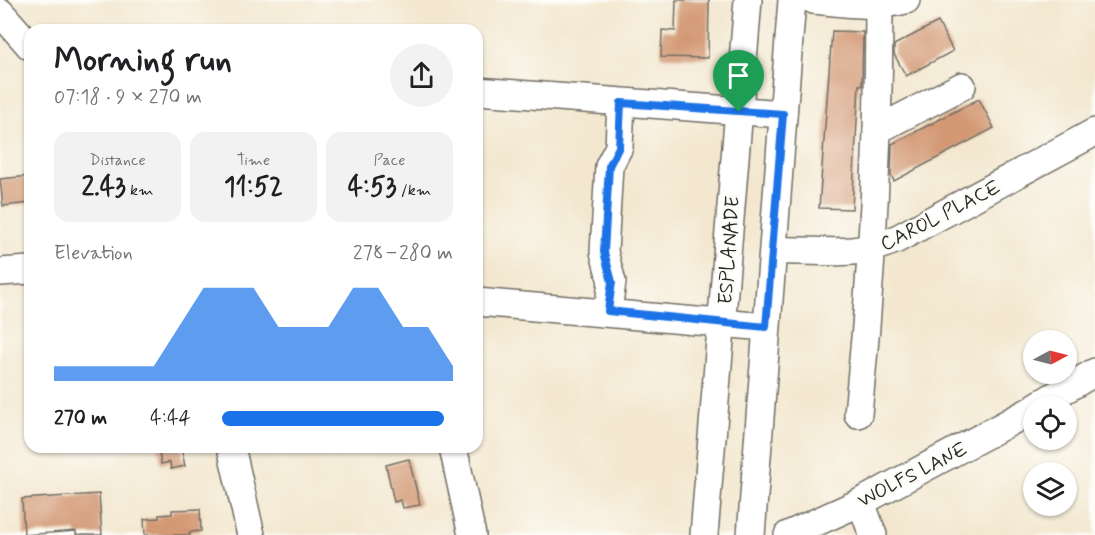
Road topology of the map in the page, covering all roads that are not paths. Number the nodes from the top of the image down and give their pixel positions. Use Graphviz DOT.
graph roads {
  1 [pos="748,0"];
  2 [pos="792,0"];
  3 [pos="813,0"];
  4 [pos="906,0"];
  5 [pos="879,5"];
  6 [pos="7,9"];
  7 [pos="24,36"];
  8 [pos="962,86"];
  9 [pos="483,92"];
  10 [pos="621,103"];
  11 [pos="739,112"];
  12 [pos="783,114"];
  13 [pos="877,130"];
  14 [pos="1095,132"];
  15 [pos="871,250"];
  16 [pos="774,251"];
  17 [pos="24,270"];
  18 [pos="0,272"];
  19 [pos="483,302"];
  20 [pos="608,311"];
  21 [pos="723,322"];
  22 [pos="766,327"];
  23 [pos="1095,372"];
  24 [pos="1054,396"];
  25 [pos="858,414"];
  26 [pos="1023,415"];
  27 [pos="232,453"];
  28 [pos="454,453"];
  29 [pos="861,502"];
  30 [pos="251,535"];
  31 [pos="472,535"];
  32 [pos="704,535"];
  33 [pos="751,535"];
  34 [pos="788,535"];
  35 [pos="873,535"];
  1 -- 11 [label="street, ESPLANADE"];
  2 -- 12 [label="street"];
  3 -- 5 [label="street"];
  4 -- 5 [label="street"];
  5 -- 13 [label="street"];
  6 -- 7 [label="street"];
  8 -- 13 [label="street"];
  9 -- 10 [label="street"];
  10 -- 11 [label="street"];
  10 -- 20 [label="street"];
  11 -- 12 [label="street"];
  11 -- 21 [label="street, ESPLANADE"];
  12 -- 16 [label="street"];
  13 -- 15 [label="street"];
  14 -- 15 [label="street, CAROL PLACE"];
  15 -- 16 [label="street, CAROL PLACE"];
  15 -- 25 [label="street"];
  16 -- 22 [label="street"];
  17 -- 18 [label="street"];
  19 -- 20 [label="street"];
  20 -- 21 [label="street"];
  21 -- 22 [label="street"];
  21 -- 32 [label="street, ESPLANADE"];
  22 -- 33 [label="street"];
  23 -- 24 [label="street"];
  26 -- 29 [label="street, WOLFS LANE"];
  27 -- 30 [label="street"];
  28 -- 31 [label="street"];
  29 -- 34 [label="street, WOLFS LANE"];
  29 -- 35 [label="street"];
}
